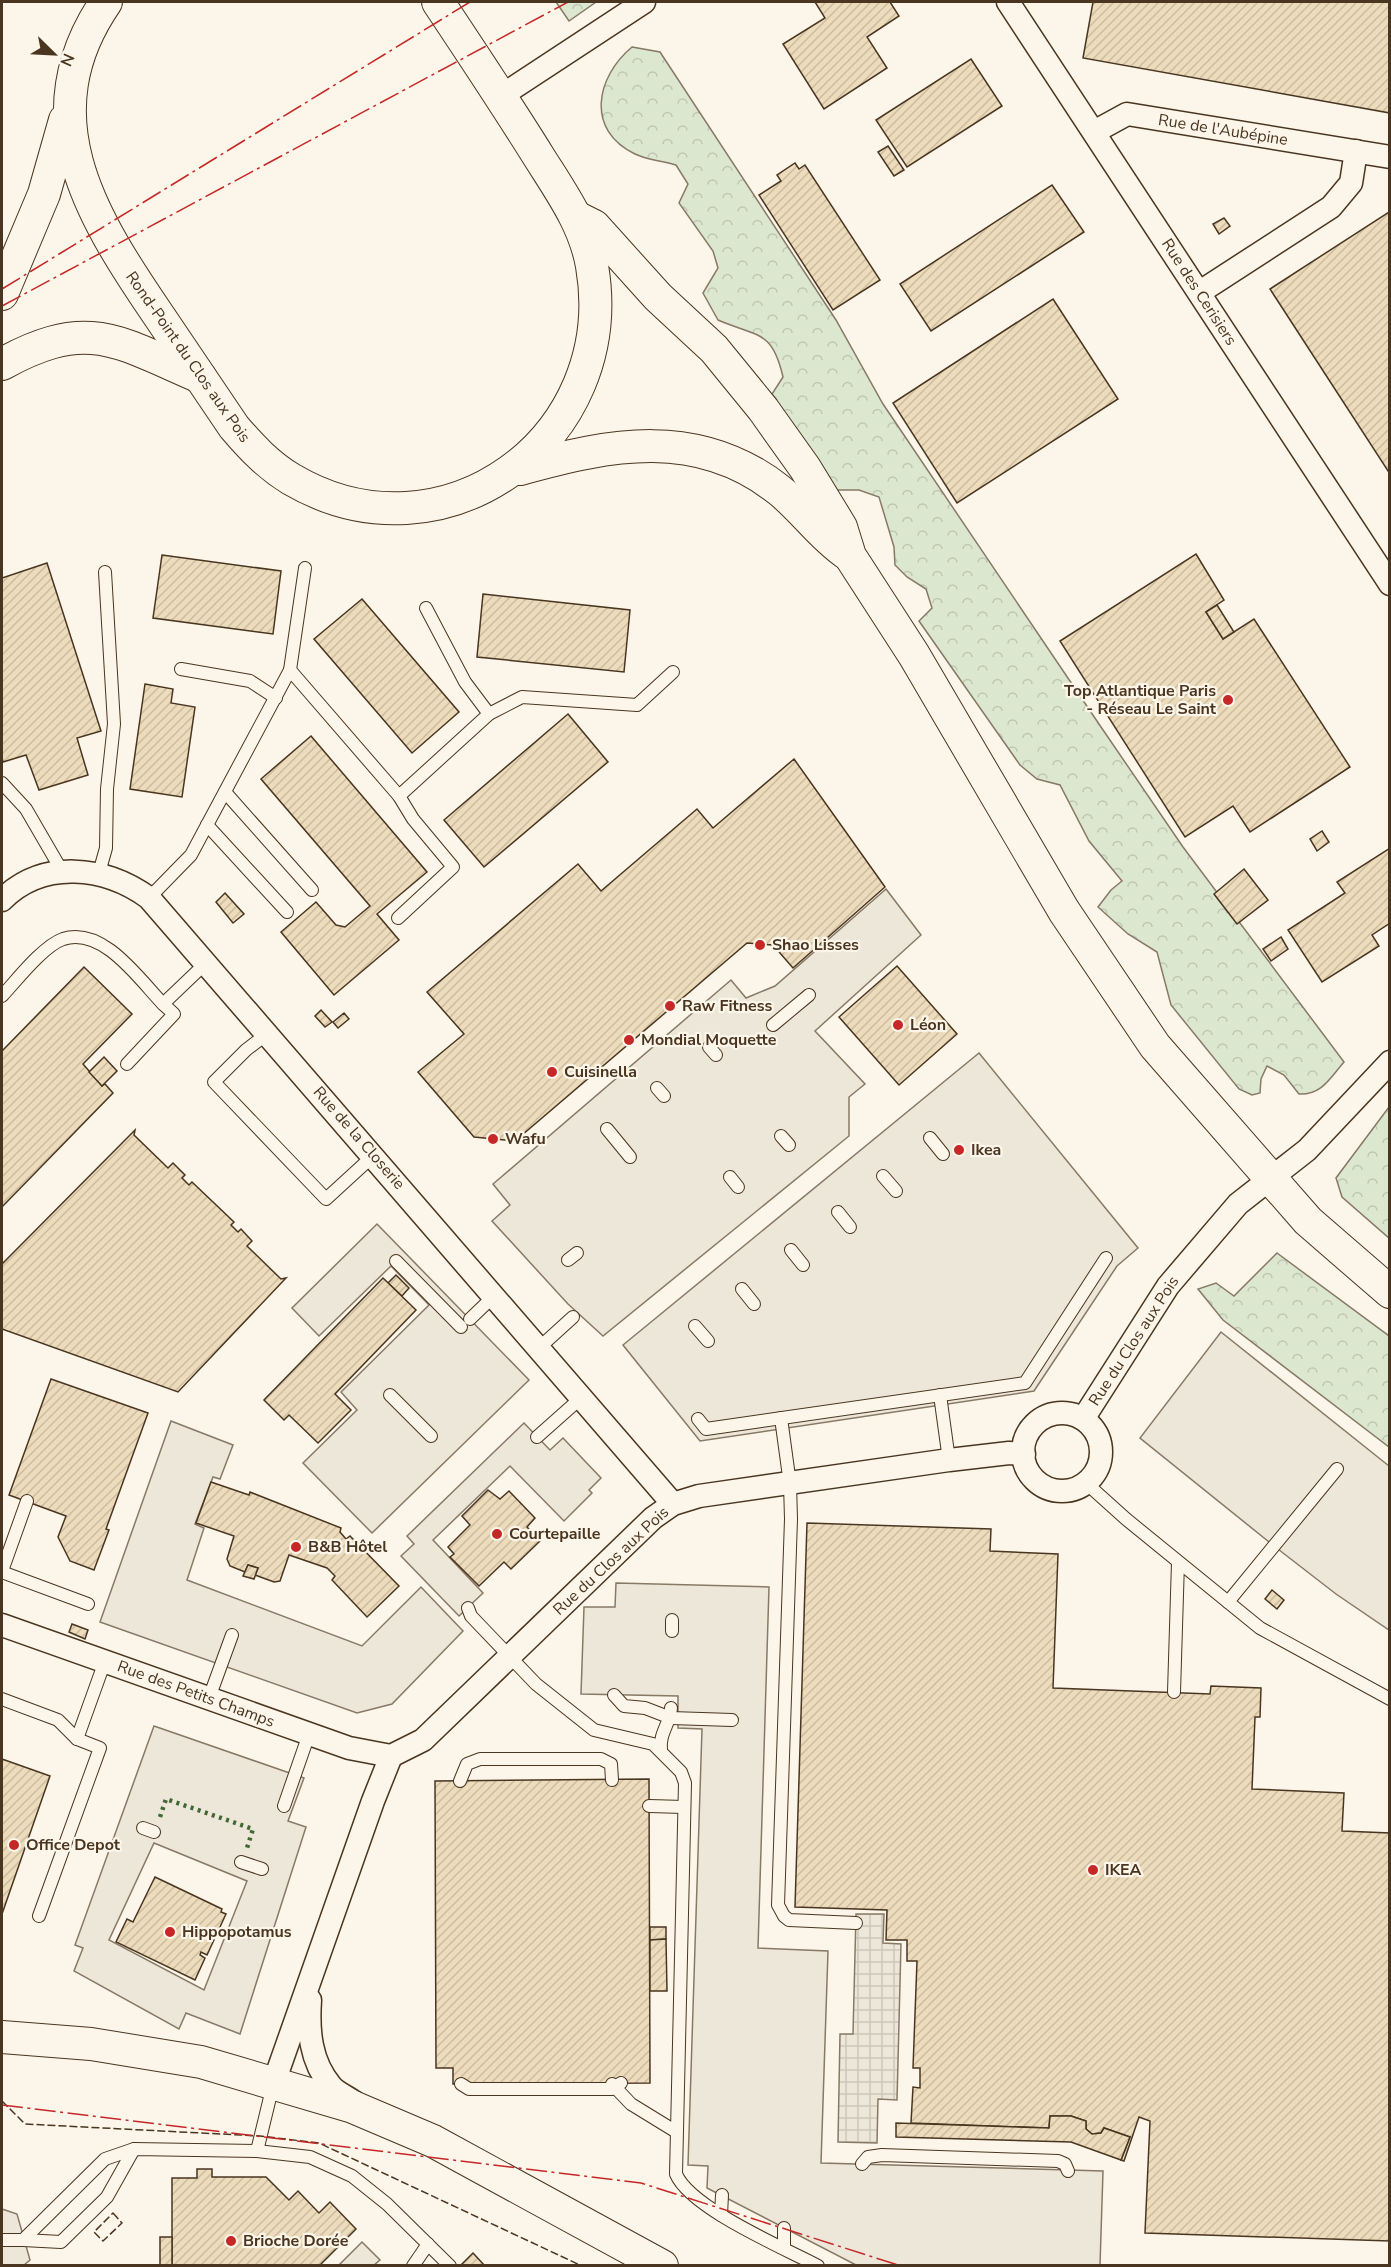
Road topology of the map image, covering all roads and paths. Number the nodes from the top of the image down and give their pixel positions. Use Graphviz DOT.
graph roads {
  1 [pos="106,2"];
  2 [pos="438,2"];
  3 [pos="644,2"];
  4 [pos="1008,2"];
  5 [pos="501,96"];
  6 [pos="70,101"];
  7 [pos="1094,132"];
  8 [pos="1356,152"];
  9 [pos="1389,157"];
  10 [pos="576,217"];
  11 [pos="1200,292"];
  12 [pos="2,294"];
  13 [pos="2,364"];
  14 [pos="200,377"];
  15 [pos="510,472"];
  16 [pos="850,556"];
  17 [pos="305,568"];
  18 [pos="105,572"];
  19 [pos="1386,572"];
  20 [pos="426,608"];
  21 [pos="181,669"];
  22 [pos="290,670"];
  23 [pos="673,672"];
  24 [pos="276,698"];
  25 [pos="489,714"];
  26 [pos="2,783"];
  27 [pos="225,792"];
  28 [pos="399,796"];
  29 [pos="207,825"];
  30 [pos="62,872"];
  31 [pos="99,873"];
  32 [pos="312,890"];
  33 [pos="4,894"];
  34 [pos="149,898"];
  35 [pos="286,912"];
  36 [pos="398,918"];
  37 [pos="207,962"];
  38 [pos="809,995"];
  39 [pos="2,996"];
  40 [pos="163,1004"];
  41 [pos="773,1025"];
  42 [pos="268,1033"];
  43 [pos="1389,1062"];
  44 [pos="127,1064"];
  45 [pos="607,1130"];
  46 [pos="930,1138"];
  47 [pos="943,1154"];
  48 [pos="374,1155"];
  49 [pos="630,1157"];
  50 [pos="883,1176"];
  51 [pos="730,1177"];
  52 [pos="1269,1179"];
  53 [pos="738,1187"];
  54 [pos="896,1191"];
  55 [pos="838,1212"];
  56 [pos="850,1227"];
  57 [pos="791,1250"];
  58 [pos="1106,1258"];
  59 [pos="396,1261"];
  60 [pos="803,1265"];
  61 [pos="742,1289"];
  62 [pos="1389,1292"];
  63 [pos="495,1295"];
  64 [pos="754,1304"];
  65 [pos="573,1317"];
  66 [pos="695,1326"];
  67 [pos="708,1341"];
  68 [pos="540,1347"];
  69 [pos="904,1389"];
  70 [pos="390,1395"];
  71 [pos="940,1395"];
  72 [pos="582,1397"];
  73 [pos="832,1399"];
  74 [pos="913,1399"];
  75 [pos="764,1409"];
  76 [pos="841,1409"];
  77 [pos="698,1419"];
  78 [pos="776,1419"];
  79 [pos="1083,1419"];
  80 [pos="431,1436"];
  81 [pos="537,1437"];
  82 [pos="1024,1454"];
  83 [pos="949,1460"];
  84 [pos="1337,1469"];
  85 [pos="1086,1483"];
  86 [pos="790,1484"];
  87 [pos="27,1502"];
  88 [pos="673,1504"];
  89 [pos="1178,1562"];
  90 [pos="2,1572"];
  91 [pos="1228,1602"];
  92 [pos="88,1604"];
  93 [pos="468,1608"];
  94 [pos="2,1625"];
  95 [pos="232,1635"];
  96 [pos="510,1657"];
  97 [pos="105,1661"];
  98 [pos="1174,1692"];
  99 [pos="614,1695"];
  100 [pos="209,1698"];
  101 [pos="2,1699"];
  102 [pos="1389,1700"];
  103 [pos="671,1713"];
  104 [pos="732,1720"];
  105 [pos="309,1734"];
  106 [pos="77,1739"];
  107 [pos="661,1750"];
  108 [pos="391,1756"];
  109 [pos="459,1780"];
  110 [pos="612,1780"];
  111 [pos="284,1806"];
  112 [pos="649,1806"];
  113 [pos="684,1807"];
  114 [pos="241,1862"];
  115 [pos="262,1869"];
  116 [pos="39,1916"];
  117 [pos="856,1923"];
  118 [pos="311,1978"];
  119 [pos="2,2037"];
  120 [pos="461,2084"];
  121 [pos="273,2085"];
  122 [pos="373,2115"];
  123 [pos="675,2131"];
  124 [pos="134,2149"];
  125 [pos="257,2151"];
  126 [pos="862,2164"];
  127 [pos="1068,2170"];
  128 [pos="722,2195"];
  129 [pos="721,2215"];
  130 [pos="784,2228"];
  131 [pos="2,2240"];
  132 [pos="23,2240"];
  133 [pos="428,2244"];
  134 [pos="784,2247"];
  135 [pos="413,2265"];
  136 [pos="450,2265"];
  137 [pos="663,2265"];
  138 [pos="818,2265"];
  1 -- 6 [label="main road, Rond-Point du Clos aux Pois"];
  2 -- 5 [label="main road, Rond-Point du Clos aux Pois"];
  3 -- 5 [label="street"];
  4 -- 7 [label="street, Rue des Cerisiers"];
  5 -- 10 [label="main road, Rond-Point du Clos aux Pois"];
  6 -- 12 [label="main road"];
  6 -- 14 [label="main road, Rond-Point du Clos aux Pois"];
  7 -- 8 [label="street, Rue de l'Aubépine"];
  7 -- 11 [label="street, Rue des Cerisiers"];
  8 -- 9 [label="street, Rue de l'Aubépine"];
  8 -- 11 [label="street"];
  10 -- 15 [label="main road, Rond-Point du Clos aux Pois"];
  10 -- 16 [label="main road"];
  11 -- 19 [label="street, Rue des Cerisiers"];
  13 -- 14 [label="main road"];
  14 -- 15 [label="main road, Rond-Point du Clos aux Pois"];
  15 -- 16 [label="main road"];
  16 -- 52 [label="main road"];
  17 -- 22 [label="lane"];
  18 -- 31 [label="lane"];
  20 -- 25 [label="lane"];
  21 -- 24 [label="lane"];
  22 -- 24 [label="lane"];
  22 -- 28 [label="lane"];
  23 -- 25 [label="lane"];
  24 -- 27 [label="lane"];
  25 -- 28 [label="lane"];
  26 -- 30 [label="lane"];
  27 -- 29 [label="lane"];
  27 -- 32 [label="lane"];
  28 -- 36 [label="lane"];
  29 -- 34 [label="lane"];
  29 -- 35 [label="lane"];
  30 -- 31 [label="street, Rue de la Closerie"];
  30 -- 33 [label="street, Rue de la Closerie"];
  31 -- 34 [label="street, Rue de la Closerie"];
  34 -- 37 [label="street, Rue de la Closerie"];
  37 -- 40 [label="lane"];
  37 -- 42 [label="street, Rue de la Closerie"];
  38 -- 41 [label="lane"];
  39 -- 40 [label="lane"];
  40 -- 44 [label="lane"];
  42 -- 48 [label="street, Rue de la Closerie"];
  42 -- 48 [label="lane"];
  43 -- 52 [label="street, Rue du Clos aux Pois"];
  45 -- 49 [label="lane"];
  46 -- 47 [label="lane"];
  48 -- 63 [label="street, Rue de la Closerie"];
  50 -- 54 [label="lane"];
  51 -- 53 [label="lane"];
  52 -- 62 [label="main road"];
  52 -- 79 [label="street, Rue du Clos aux Pois"];
  55 -- 56 [label="lane"];
  57 -- 60 [label="lane"];
  58 -- 71 [label="lane"];
  59 -- 63 [label="lane"];
  61 -- 64 [label="lane"];
  63 -- 68 [label="street, Rue de la Closerie"];
  65 -- 68 [label="lane"];
  66 -- 67 [label="lane"];
  68 -- 72 [label="street, Rue de la Closerie"];
  69 -- 74 [label="lane"];
  70 -- 80 [label="lane"];
  71 -- 74 [label="lane"];
  71 -- 83 [label="lane"];
  72 -- 81 [label="lane"];
  72 -- 88 [label="street, Rue de la Closerie"];
  73 -- 76 [label="lane"];
  74 -- 76 [label="lane"];
  75 -- 78 [label="lane"];
  76 -- 78 [label="lane"];
  77 -- 78 [label="lane"];
  78 -- 86 [label="lane"];
  79 -- 82 [label="street"];
  79 -- 85 [label="street"];
  82 -- 83 [label="street, Rue du Clos aux Pois"];
  82 -- 85 [label="street"];
  83 -- 86 [label="street, Rue du Clos aux Pois"];
  84 -- 91 [label="lane"];
  85 -- 89 [label="lane"];
  86 -- 88 [label="street, Rue du Clos aux Pois"];
  86 -- 117 [label="lane"];
  87 -- 90 [label="lane"];
  88 -- 96 [label="street, Rue du Clos aux Pois"];
  89 -- 91 [label="lane"];
  89 -- 98 [label="lane"];
  90 -- 92 [label="lane"];
  91 -- 102 [label="lane"];
  93 -- 96 [label="lane"];
  94 -- 97 [label="street, Rue des Petits Champs"];
  95 -- 100 [label="lane"];
  96 -- 107 [label="lane"];
  96 -- 108 [label="street, Rue du Clos aux Pois"];
  97 -- 100 [label="street, Rue des Petits Champs"];
  97 -- 106 [label="lane"];
  99 -- 103 [label="lane"];
  100 -- 105 [label="street, Rue des Petits Champs"];
  101 -- 106 [label="lane"];
  103 -- 104 [label="lane"];
  103 -- 107 [label="lane"];
  105 -- 108 [label="street, Rue des Petits Champs"];
  105 -- 111 [label="lane"];
  106 -- 116 [label="lane"];
  107 -- 113 [label="lane"];
  108 -- 118 [label="street"];
  109 -- 110 [label="lane"];
  112 -- 113 [label="lane"];
  113 -- 123 [label="lane"];
  114 -- 115 [label="lane"];
  118 -- 121 [label="street"];
  118 -- 122 [label="street"];
  119 -- 121 [label="main road"];
  120 -- 123 [label="lane"];
  121 -- 122 [label="main road"];
  121 -- 125 [label="lane"];
  122 -- 137 [label="main road"];
  123 -- 129 [label="lane"];
  124 -- 125 [label="lane"];
  124 -- 132 [label="lane"];
  124 -- 132 [label="lane"];
  125 -- 133 [label="lane"];
  126 -- 127 [label="lane"];
  128 -- 129 [label="lane"];
  129 -- 134 [label="lane"];
  130 -- 134 [label="lane"];
  131 -- 132 [label="lane"];
  133 -- 135 [label="lane"];
  133 -- 136 [label="lane"];
  134 -- 138 [label="lane"];
}
